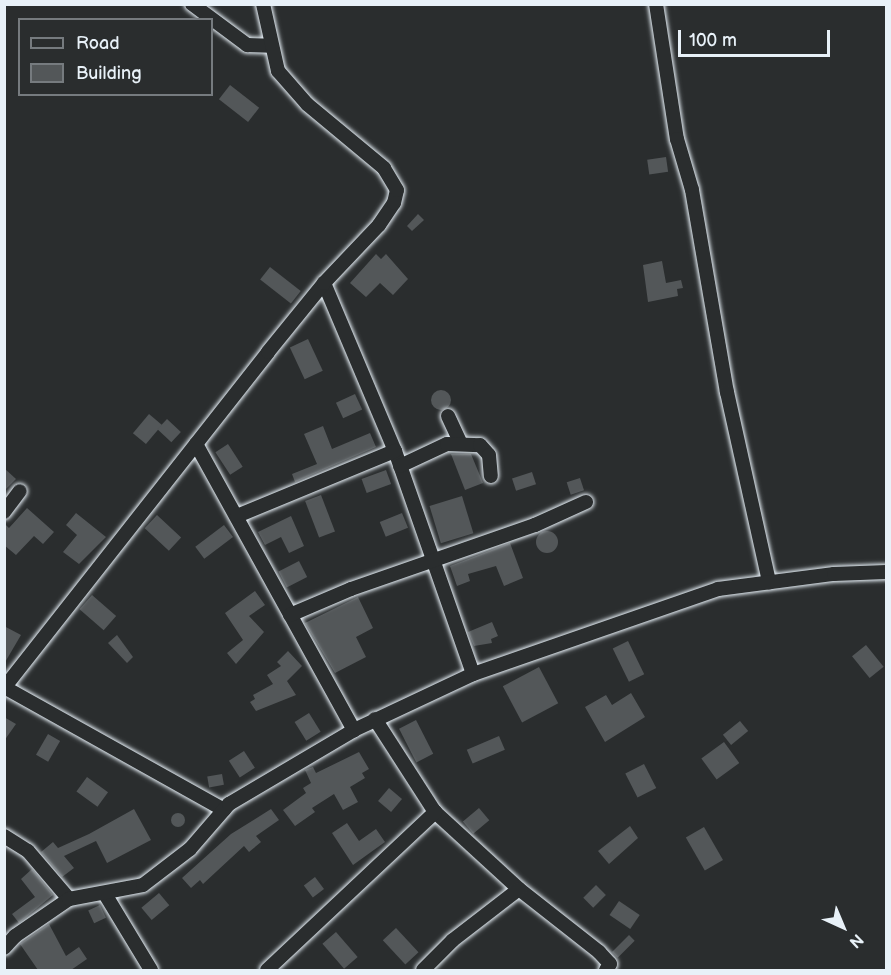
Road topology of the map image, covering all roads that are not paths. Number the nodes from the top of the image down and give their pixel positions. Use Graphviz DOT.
graph roads {
  1 [pos="192,4"];
  2 [pos="263,4"];
  3 [pos="656,4"];
  4 [pos="211,18"];
  5 [pos="213,20"];
  6 [pos="271,46"];
  7 [pos="324,283"];
  8 [pos="448,416"];
  9 [pos="196,444"];
  10 [pos="461,444"];
  11 [pos="395,451"];
  12 [pos="400,466"];
  13 [pos="491,476"];
  14 [pos="20,491"];
  15 [pos="586,502"];
  16 [pos="4,512"];
  17 [pos="237,516"];
  18 [pos="431,560"];
  19 [pos="886,572"];
  20 [pos="769,582"];
  21 [pos="290,615"];
  22 [pos="474,674"];
  23 [pos="5,687"];
  24 [pos="375,719"];
  25 [pos="354,730"];
  26 [pos="224,810"];
  27 [pos="435,812"];
  28 [pos="4,836"];
  29 [pos="519,889"];
  30 [pos="105,894"];
  31 [pos="69,898"];
  32 [pos="4,948"];
  33 [pos="151,970"];
  34 [pos="267,970"];
  35 [pos="423,970"];
  36 [pos="606,970"];
  1 -- 4 [label="street"];
  2 -- 6 [label="street"];
  3 -- 20 [label="street"];
  5 -- 6 [label="street"];
  6 -- 7 [label="street"];
  7 -- 9 [label="street"];
  7 -- 11 [label="street"];
  8 -- 10 [label="street"];
  9 -- 17 [label="street"];
  9 -- 23 [label="street"];
  10 -- 12 [label="street"];
  10 -- 13 [label="street"];
  11 -- 12 [label="street"];
  11 -- 17 [label="street"];
  12 -- 18 [label="street"];
  14 -- 16 [label="street"];
  15 -- 18 [label="street"];
  17 -- 21 [label="street"];
  18 -- 21 [label="street"];
  18 -- 22 [label="street"];
  19 -- 20 [label="street"];
  20 -- 22 [label="street"];
  21 -- 25 [label="street"];
  22 -- 24 [label="street"];
  23 -- 26 [label="street"];
  24 -- 25 [label="street"];
  24 -- 27 [label="street"];
  25 -- 26 [label="street"];
  26 -- 30 [label="street"];
  27 -- 29 [label="street"];
  27 -- 34 [label="street"];
  28 -- 31 [label="street"];
  29 -- 35 [label="street"];
  29 -- 36 [label="street"];
  30 -- 31 [label="street"];
  30 -- 33 [label="street"];
  31 -- 32 [label="street"];
}
